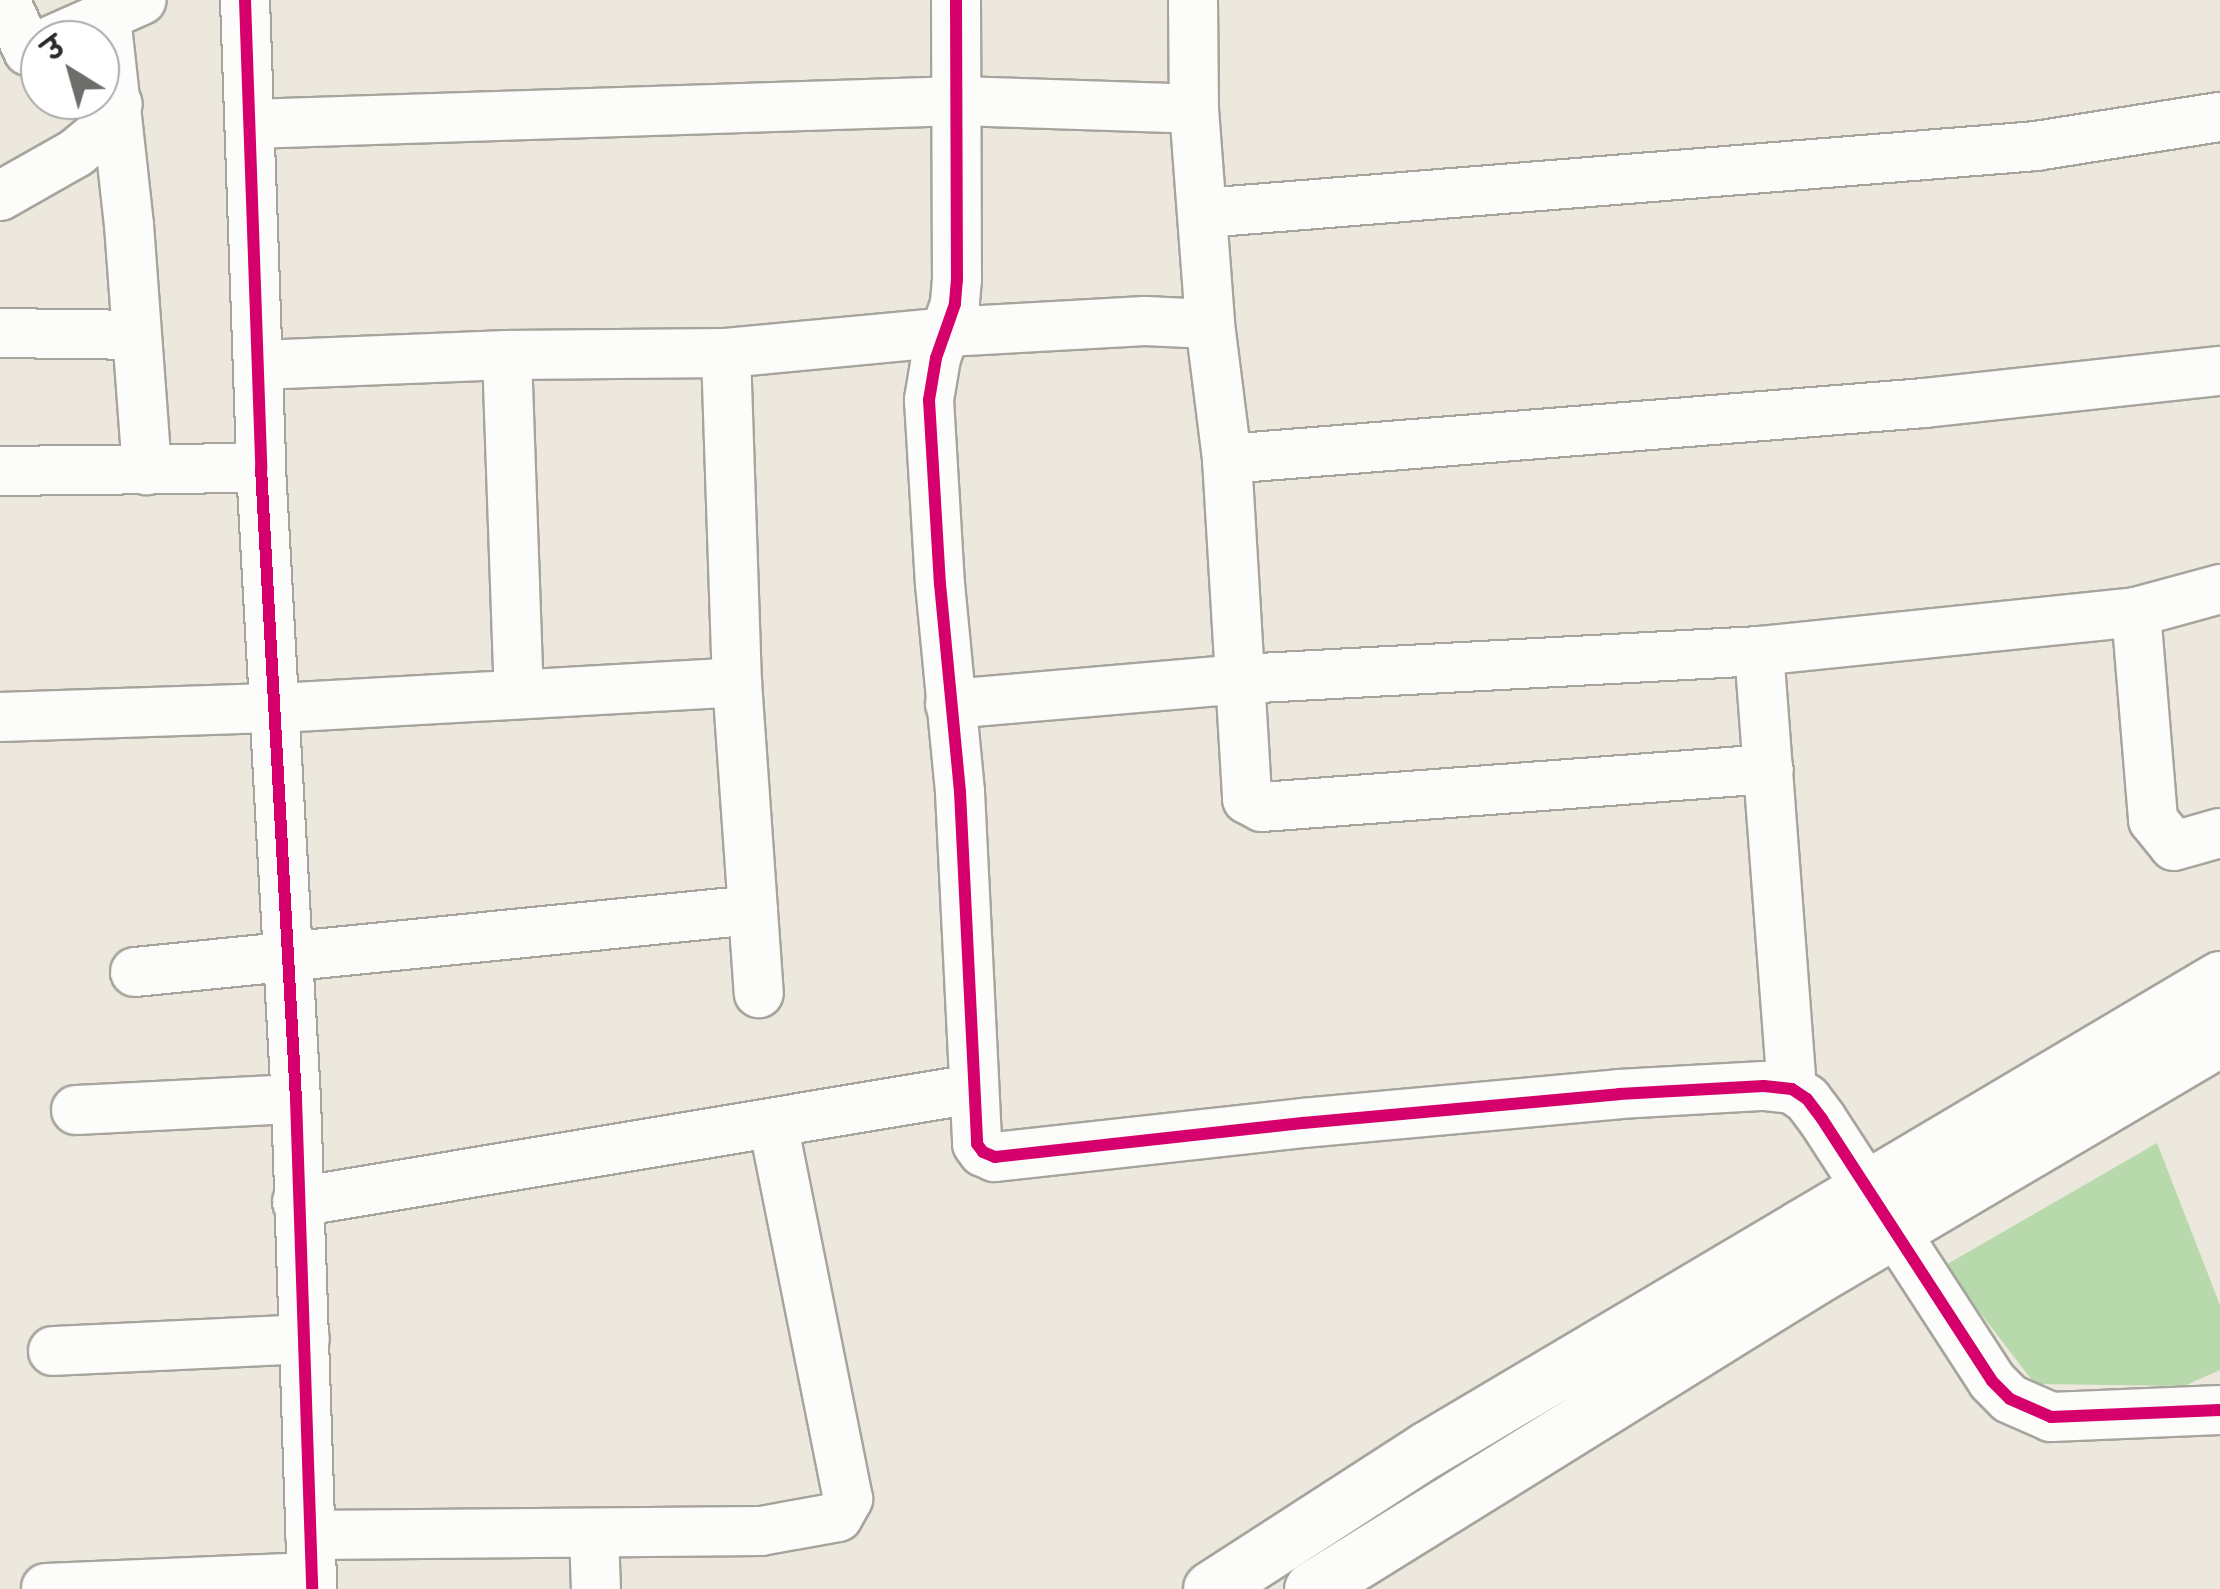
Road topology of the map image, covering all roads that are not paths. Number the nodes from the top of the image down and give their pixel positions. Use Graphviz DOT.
graph roads {
  1 [pos="5,0"];
  2 [pos="245,0"];
  3 [pos="956,0"];
  4 [pos="1193,0"];
  5 [pos="124,8"];
  6 [pos="97,20"];
  7 [pos="20,30"];
  8 [pos="120,72"];
  9 [pos="959,100"];
  10 [pos="1194,109"];
  11 [pos="2220,117"];
  12 [pos="109,120"];
  13 [pos="119,120"];
  14 [pos="250,124"];
  15 [pos="0,196"];
  16 [pos="1204,213"];
  17 [pos="1210,324"];
  18 [pos="0,332"];
  19 [pos="948,332"];
  20 [pos="136,335"];
  21 [pos="726,353"];
  22 [pos="506,354"];
  23 [pos="258,365"];
  24 [pos="2220,371"];
  25 [pos="1227,459"];
  26 [pos="261,468"];
  27 [pos="146,470"];
  28 [pos="0,471"];
  29 [pos="2220,589"];
  30 [pos="2136,612"];
  31 [pos="1759,651"];
  32 [pos="1240,679"];
  33 [pos="737,682"];
  34 [pos="518,691"];
  35 [pos="950,704"];
  36 [pos="278,708"];
  37 [pos="0,717"];
  38 [pos="1769,769"];
  39 [pos="2220,833"];
  40 [pos="754,910"];
  41 [pos="287,958"];
  42 [pos="135,972"];
  43 [pos="2220,978"];
  44 [pos="759,993"];
  45 [pos="2220,1038"];
  46 [pos="973,1089"];
  47 [pos="1792,1089"];
  48 [pos="296,1100"];
  49 [pos="76,1110"];
  50 [pos="772,1123"];
  51 [pos="297,1202"];
  52 [pos="1878,1211"];
  53 [pos="304,1339"];
  54 [pos="53,1351"];
  55 [pos="2220,1410"];
  56 [pos="594,1532"];
  57 [pos="311,1567"];
  58 [pos="46,1588"];
  59 [pos="596,1589"];
  60 [pos="1211,1589"];
  61 [pos="1312,1589"];
  1 -- 7 [label="street"];
  2 -- 14 [label="street"];
  3 -- 9 [label="street"];
  4 -- 10 [label="street"];
  5 -- 6 [label="street"];
  5 -- 8 [label="street"];
  9 -- 10 [label="street"];
  9 -- 14 [label="street"];
  9 -- 19 [label="street"];
  10 -- 16 [label="street"];
  11 -- 16 [label="street"];
  12 -- 15 [label="street"];
  13 -- 20 [label="street"];
  14 -- 23 [label="street"];
  16 -- 17 [label="street"];
  17 -- 19 [label="street"];
  17 -- 25 [label="street"];
  18 -- 20 [label="street"];
  19 -- 21 [label="street"];
  19 -- 35 [label="street"];
  20 -- 27 [label="street"];
  21 -- 22 [label="street"];
  21 -- 33 [label="street"];
  22 -- 23 [label="street"];
  22 -- 34 [label="street"];
  23 -- 26 [label="street"];
  24 -- 25 [label="street"];
  25 -- 32 [label="street"];
  26 -- 27 [label="street"];
  26 -- 36 [label="street"];
  27 -- 28 [label="street"];
  29 -- 30 [label="street"];
  30 -- 31 [label="street"];
  30 -- 39 [label="street"];
  31 -- 32 [label="street"];
  31 -- 38 [label="street"];
  32 -- 35 [label="street"];
  32 -- 38 [label="street"];
  33 -- 34 [label="street"];
  33 -- 40 [label="street"];
  34 -- 36 [label="street"];
  35 -- 46 [label="street"];
  36 -- 37 [label="street"];
  36 -- 41 [label="street"];
  38 -- 47 [label="street"];
  40 -- 41 [label="street"];
  40 -- 44 [label="street"];
  41 -- 42 [label="street"];
  41 -- 48 [label="street"];
  43 -- 52 [label="main road"];
  45 -- 52 [label="main road"];
  46 -- 47 [label="street"];
  46 -- 50 [label="street"];
  47 -- 52 [label="street"];
  48 -- 49 [label="street"];
  48 -- 51 [label="street"];
  50 -- 51 [label="street"];
  50 -- 56 [label="street"];
  51 -- 53 [label="street"];
  52 -- 55 [label="street"];
  52 -- 60 [label="main road"];
  52 -- 61 [label="main road"];
  53 -- 54 [label="street"];
  53 -- 57 [label="street"];
  56 -- 57 [label="street"];
  56 -- 59 [label="street"];
  57 -- 58 [label="street"];
}
